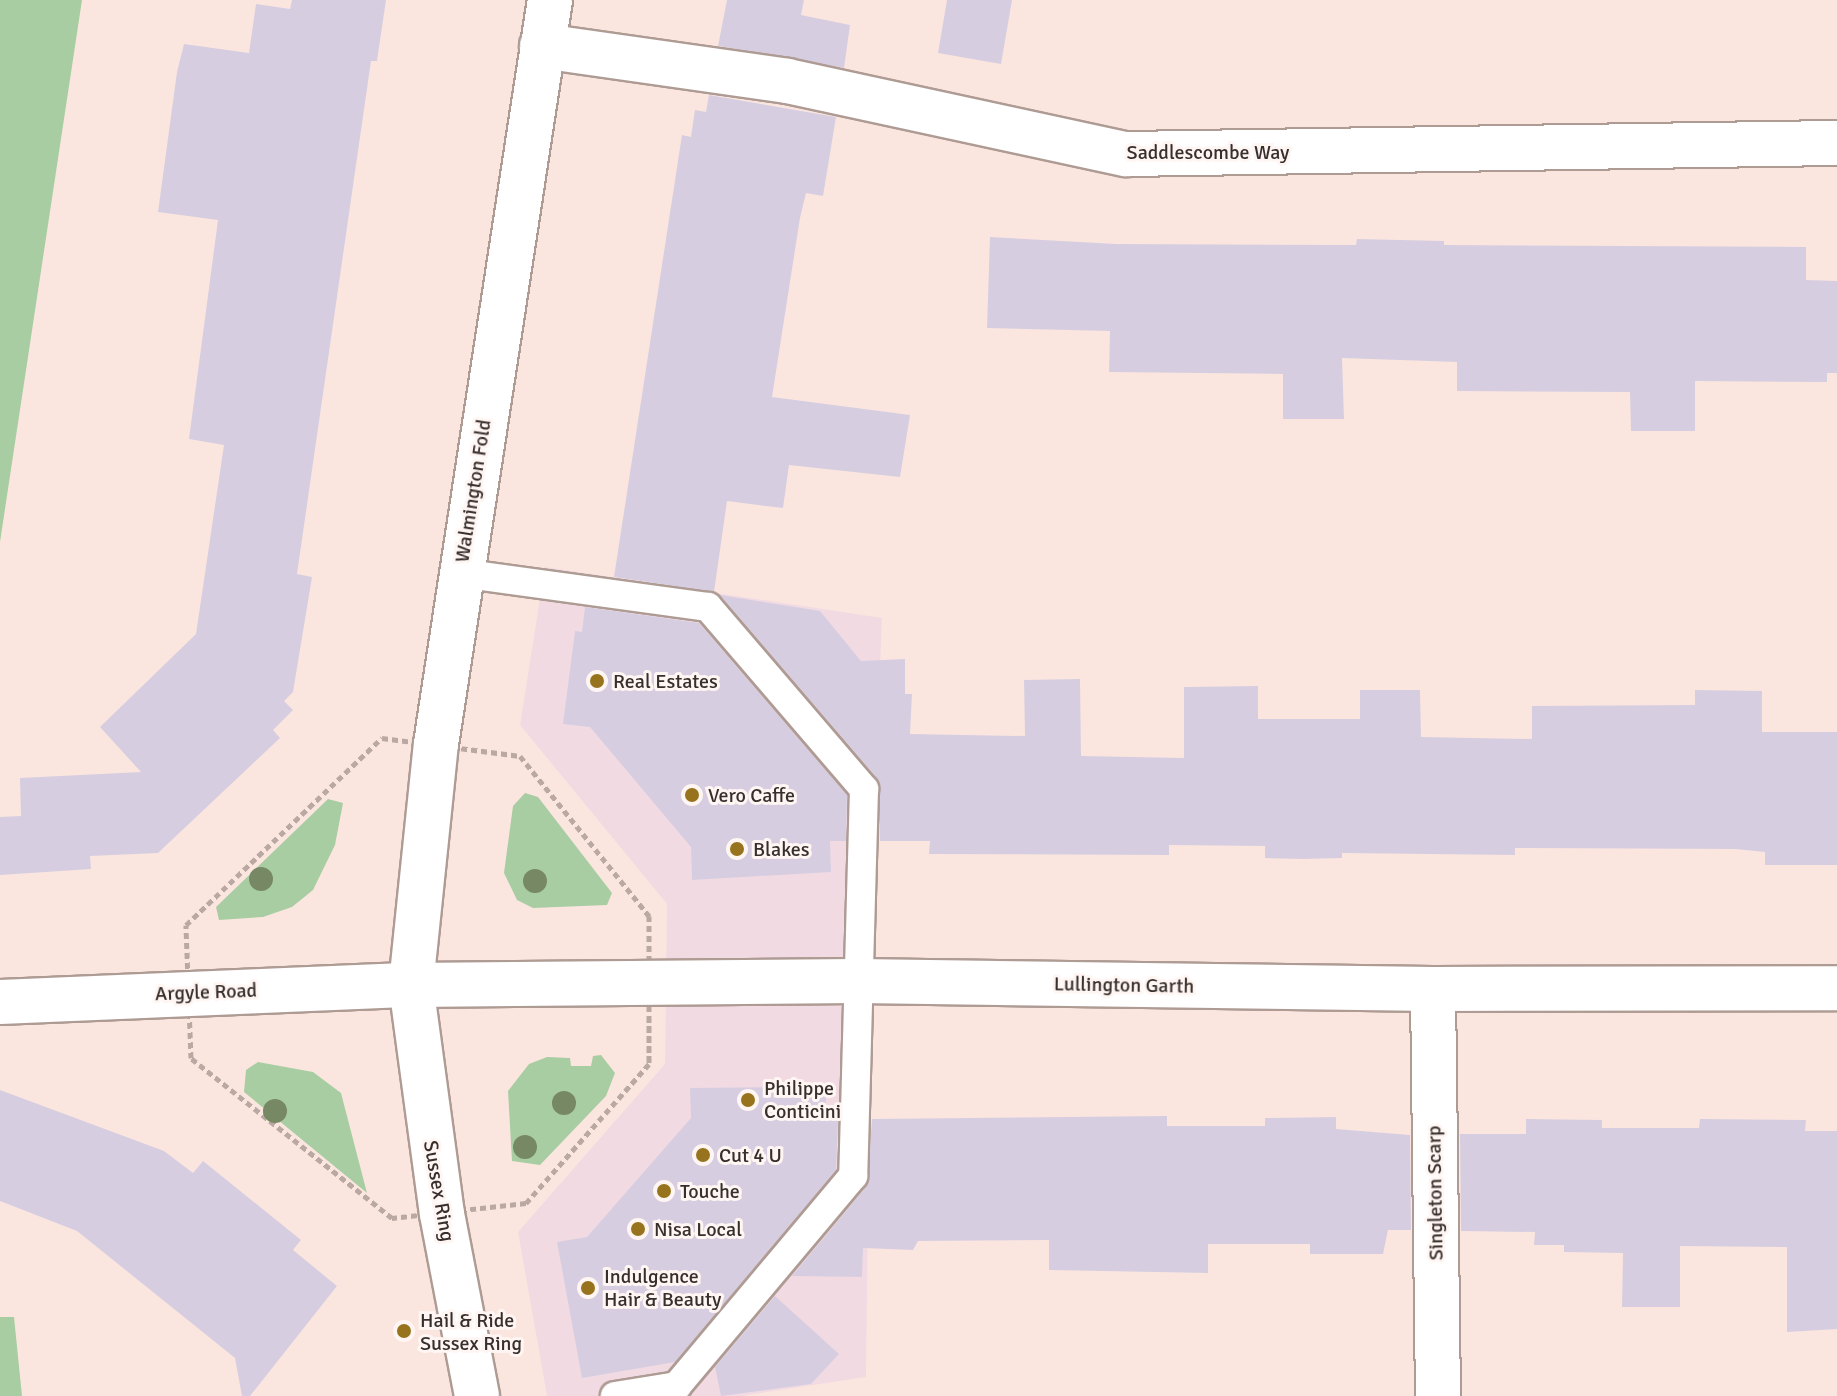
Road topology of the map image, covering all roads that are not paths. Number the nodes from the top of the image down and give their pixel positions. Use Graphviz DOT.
graph roads {
  1 [pos="550,0"];
  2 [pos="542,46"];
  3 [pos="1837,143"];
  4 [pos="460,573"];
  5 [pos="858,981"];
  6 [pos="411,985"];
  7 [pos="1837,988"];
  8 [pos="1433,989"];
  9 [pos="0,1002"];
  10 [pos="477,1396"];
  11 [pos="615,1396"];
  12 [pos="1438,1396"];
  1 -- 2 [label="street, Walmington Fold"];
  2 -- 3 [label="street, Saddlescombe Way"];
  2 -- 4 [label="street, Walmington Fold"];
  4 -- 5 [label="lane"];
  4 -- 6 [label="street, Walmington Fold"];
  5 -- 6 [label="street, Lullington Garth"];
  5 -- 8 [label="street, Lullington Garth"];
  5 -- 11 [label="lane"];
  6 -- 9 [label="street, Argyle Road"];
  6 -- 10 [label="street, Sussex Ring"];
  7 -- 8 [label="street, Lullington Garth"];
  8 -- 12 [label="street, Singleton Scarp"];
}
